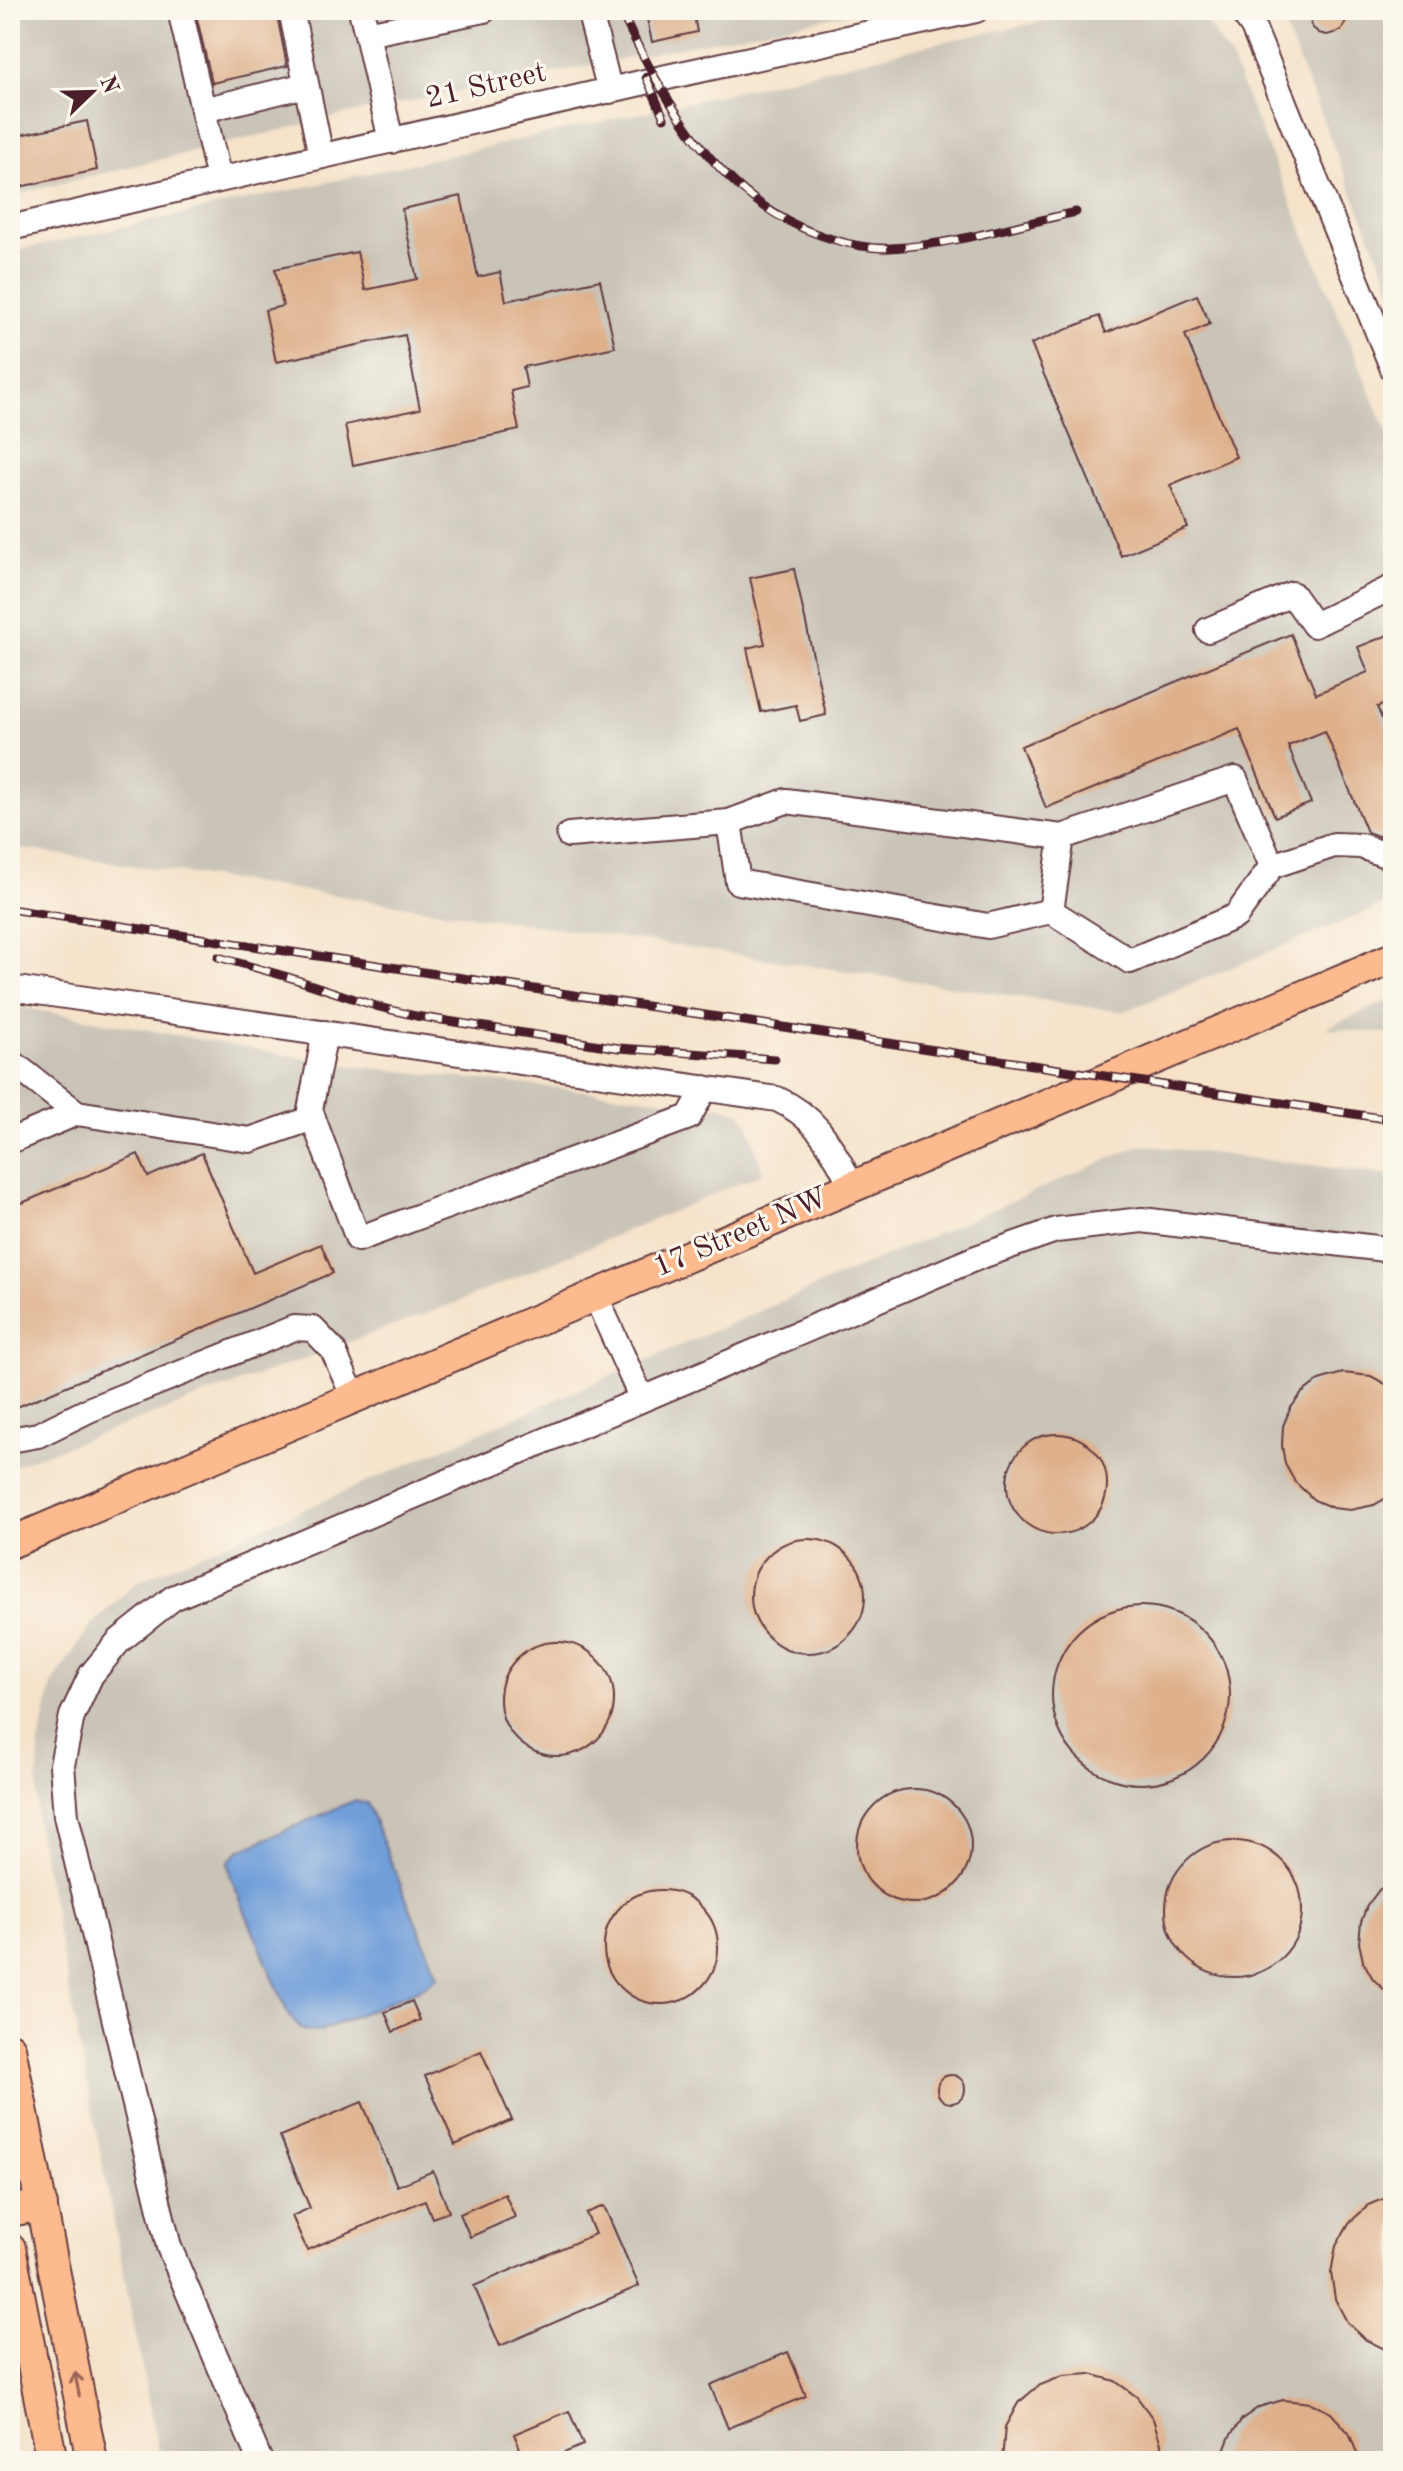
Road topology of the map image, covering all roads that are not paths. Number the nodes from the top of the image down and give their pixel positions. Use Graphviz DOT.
graph roads {
  1 [pos="180,10"];
  2 [pos="291,10"];
  3 [pos="361,10"];
  4 [pos="484,10"];
  5 [pos="589,10"];
  6 [pos="976,10"];
  7 [pos="1241,10"];
  8 [pos="367,34"];
  9 [pos="306,85"];
  10 [pos="610,91"];
  11 [pos="203,110"];
  12 [pos="391,141"];
  13 [pos="321,156"];
  14 [pos="219,179"];
  15 [pos="10,228"];
  16 [pos="1393,369"];
  17 [pos="1393,587"];
  18 [pos="1208,630"];
  19 [pos="729,822"];
  20 [pos="569,835"];
  21 [pos="1062,837"];
  22 [pos="1392,859"];
  23 [pos="1272,866"];
  24 [pos="1051,911"];
  25 [pos="1393,958"];
  26 [pos="10,988"];
  27 [pos="325,1033"];
  28 [pos="10,1061"];
  29 [pos="705,1088"];
  30 [pos="77,1113"];
  31 [pos="313,1118"];
  32 [pos="10,1141"];
  33 [pos="852,1186"];
  34 [pos="1393,1250"];
  35 [pos="595,1295"];
  36 [pos="354,1398"];
  37 [pos="642,1399"];
  38 [pos="10,1440"];
  39 [pos="12,1539"];
  40 [pos="10,2048"];
  41 [pos="30,2190"];
  42 [pos="10,2211"];
  43 [pos="10,2248"];
  44 [pos="10,2355"];
  45 [pos="41,2405"];
  46 [pos="52,2461"];
  47 [pos="92,2461"];
  48 [pos="260,2461"];
  1 -- 11 [label="street"];
  2 -- 9 [label="street"];
  3 -- 8 [label="street"];
  4 -- 8 [label="street"];
  5 -- 10 [label="street"];
  6 -- 10 [label="street, 21 Street"];
  7 -- 16 [label="street"];
  8 -- 12 [label="street"];
  9 -- 11 [label="street"];
  9 -- 13 [label="street"];
  10 -- 12 [label="street, 21 Street"];
  11 -- 14 [label="street"];
  12 -- 13 [label="street, 21 Street"];
  13 -- 14 [label="street, 21 Street"];
  14 -- 15 [label="street, 21 Street"];
  17 -- 18 [label="street"];
  19 -- 20 [label="street"];
  19 -- 21 [label="street"];
  19 -- 24 [label="street"];
  21 -- 23 [label="street"];
  21 -- 24 [label="street"];
  22 -- 23 [label="street"];
  23 -- 24 [label="street"];
  25 -- 33 [label="main road, 17 Street NW"];
  26 -- 27 [label="street"];
  27 -- 29 [label="street"];
  27 -- 31 [label="street"];
  28 -- 30 [label="street"];
  29 -- 31 [label="street"];
  29 -- 33 [label="street"];
  30 -- 31 [label="street"];
  30 -- 32 [label="street"];
  33 -- 35 [label="main road, 17 Street NW"];
  34 -- 37 [label="street"];
  35 -- 36 [label="main road, 17 Street NW"];
  35 -- 37 [label="street"];
  36 -- 38 [label="street"];
  36 -- 39 [label="main road, 17 Street NW"];
  37 -- 48 [label="street"];
  40 -- 41 [label="main road"];
  41 -- 42 [label="main road"];
  47 -- 41 [label="main road, one-way"];
  43 -- 45 [label="main road"];
  44 -- 45 [label="main road"];
  45 -- 46 [label="main road"];
}
